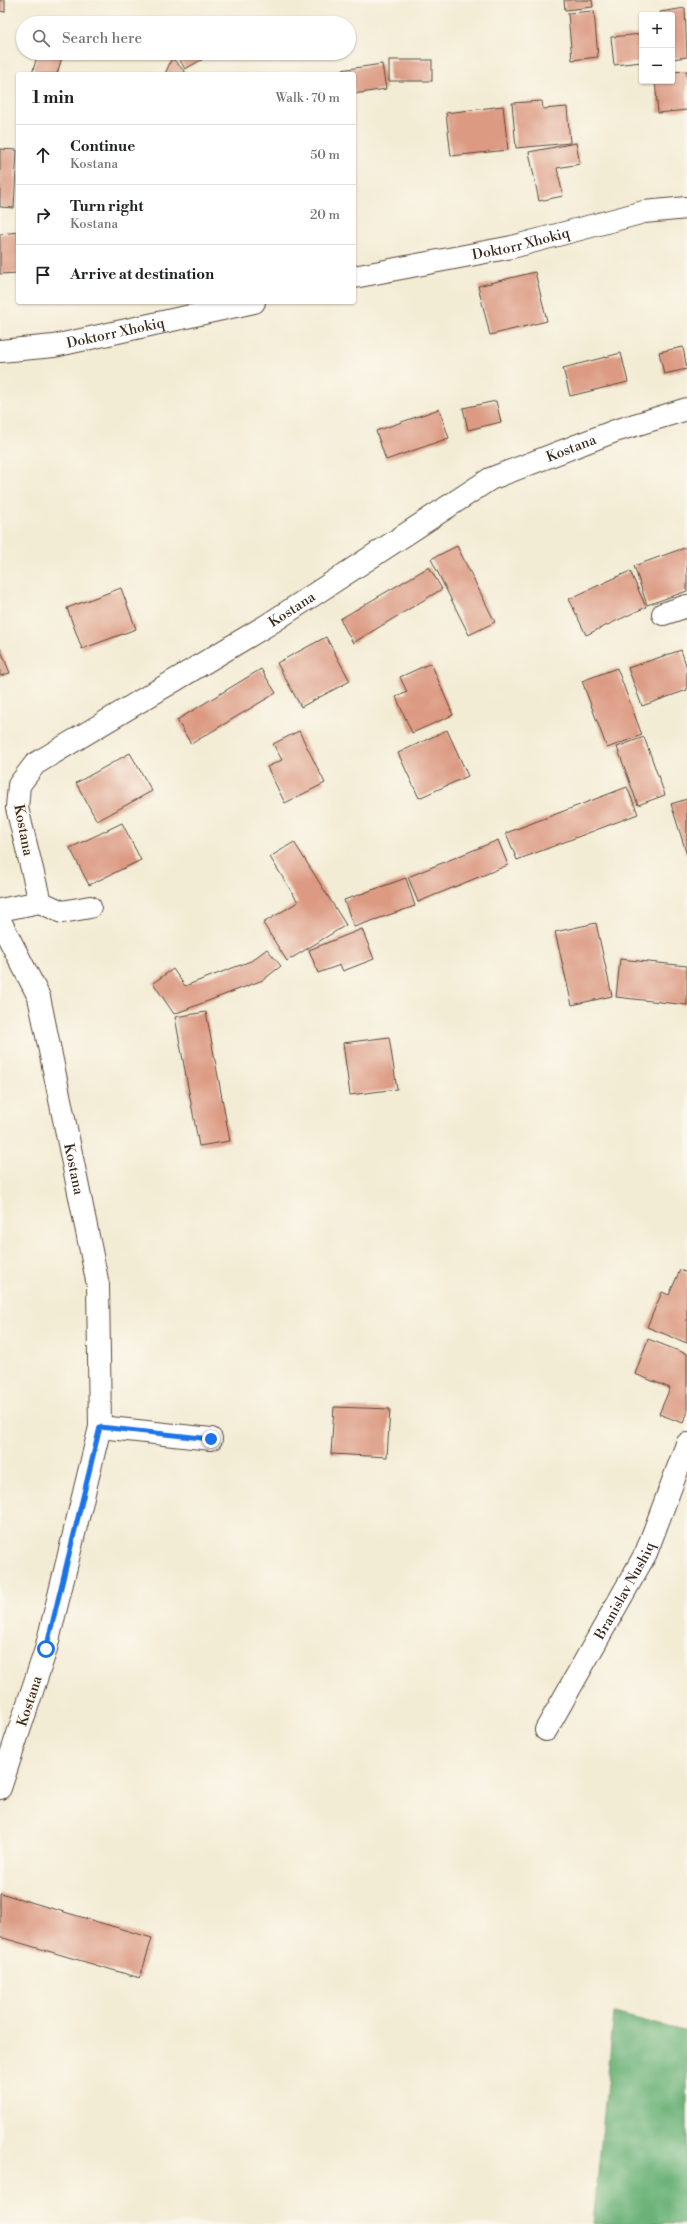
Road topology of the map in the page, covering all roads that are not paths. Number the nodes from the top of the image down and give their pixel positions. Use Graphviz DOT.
graph roads {
  1 [pos="687,208"];
  2 [pos="356,277"];
  3 [pos="245,304"];
  4 [pos="0,351"];
  5 [pos="687,409"];
  6 [pos="687,606"];
  7 [pos="663,614"];
  8 [pos="40,902"];
  9 [pos="90,907"];
  10 [pos="0,910"];
  11 [pos="0,920"];
  12 [pos="100,1427"];
  13 [pos="211,1439"];
  14 [pos="687,1444"];
  15 [pos="546,1730"];
  16 [pos="0,1788"];
  1 -- 2 [label="street, Doktorr Xhokiq"];
  3 -- 4 [label="street, Doktorr Xhokiq"];
  5 -- 8 [label="street, Kostana"];
  6 -- 7 [label="street"];
  8 -- 9 [label="street"];
  8 -- 10 [label="street"];
  11 -- 12 [label="street, Kostana"];
  12 -- 13 [label="street"];
  12 -- 16 [label="street, Kostana"];
  14 -- 15 [label="street, Branislav Nushiq"];
}
